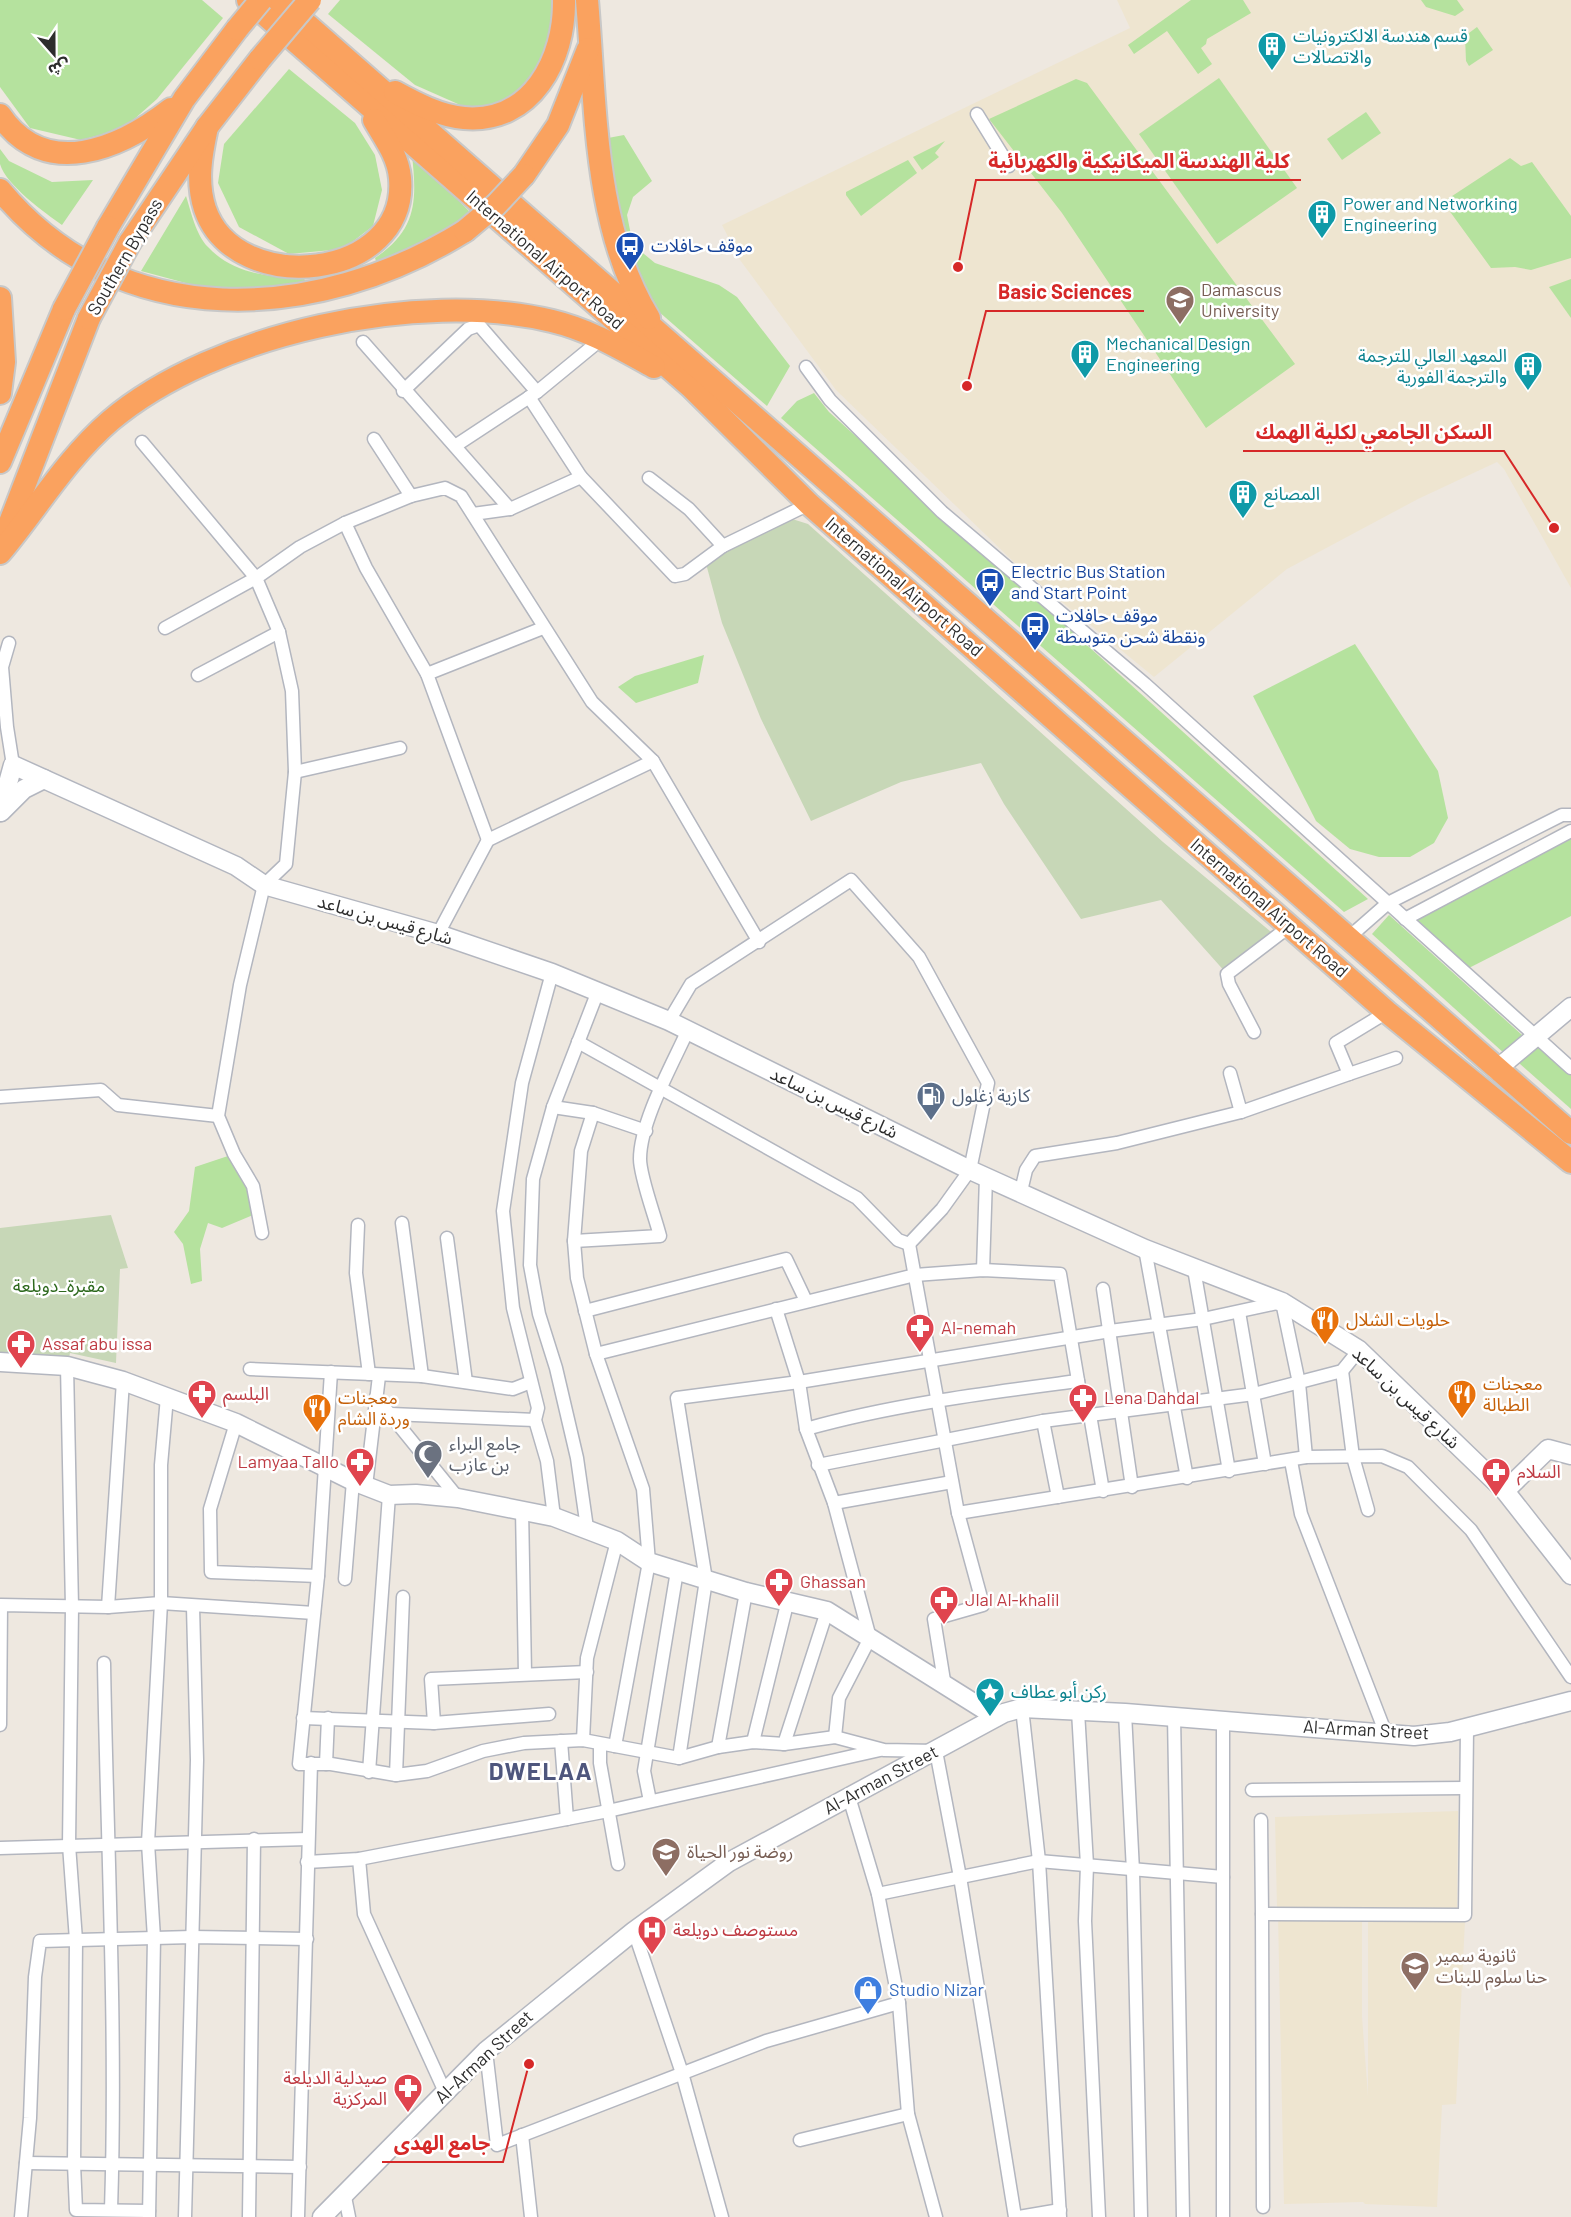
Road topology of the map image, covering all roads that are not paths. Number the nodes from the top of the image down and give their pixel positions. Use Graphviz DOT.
graph roads {
  1 [pos="248,0"];
  2 [pos="261,0"];
  3 [pos="279,0"];
  4 [pos="310,0"];
  5 [pos="564,0"];
  6 [pos="587,0"];
  7 [pos="591,41"];
  8 [pos="361,74"];
  9 [pos="184,99"];
  10 [pos="364,103"];
  11 [pos="977,114"];
  12 [pos="0,115"];
  13 [pos="201,136"];
  14 [pos="1009,166"];
  15 [pos="0,190"];
  16 [pos="0,298"];
  17 [pos="663,339"];
  18 [pos="363,342"];
  19 [pos="593,346"];
  20 [pos="806,367"];
  21 [pos="691,387"];
  22 [pos="404,391"];
  23 [pos="0,393"];
  24 [pos="533,394"];
  25 [pos="374,439"];
  26 [pos="142,442"];
  27 [pos="455,446"];
  28 [pos="0,462"];
  29 [pos="581,477"];
  30 [pos="649,478"];
  31 [pos="411,496"];
  32 [pos="810,504"];
  33 [pos="510,509"];
  34 [pos="473,514"];
  35 [pos="345,523"];
  36 [pos="723,546"];
  37 [pos="0,550"];
  38 [pos="256,578"];
  39 [pos="165,628"];
  40 [pos="543,628"];
  41 [pos="279,632"];
  42 [pos="9,643"];
  43 [pos="427,674"];
  44 [pos="198,675"];
  45 [pos="400,748"];
  46 [pos="652,761"];
  47 [pos="13,765"];
  48 [pos="295,772"];
  49 [pos="45,779"];
  50 [pos="0,812"];
  51 [pos="1571,815"];
  52 [pos="1571,831"];
  53 [pos="488,840"];
  54 [pos="264,885"];
  55 [pos="1388,903"];
  56 [pos="1405,919"];
  57 [pos="1290,927"];
  58 [pos="438,934"];
  59 [pos="1347,939"];
  60 [pos="759,942"];
  61 [pos="552,973"];
  62 [pos="598,991"];
  63 [pos="1571,1007"];
  64 [pos="1387,1012"];
  65 [pos="669,1021"];
  66 [pos="687,1032"];
  67 [pos="1254,1032"];
  68 [pos="1535,1036"];
  69 [pos="578,1042"];
  70 [pos="1396,1058"];
  71 [pos="1571,1068"];
  72 [pos="1496,1070"];
  73 [pos="1230,1073"];
  74 [pos="1349,1074"];
  75 [pos="661,1087"];
  76 [pos="0,1097"];
  77 [pos="553,1107"];
  78 [pos="1241,1112"];
  79 [pos="592,1113"];
  80 [pos="218,1116"];
  81 [pos="646,1131"];
  82 [pos="1571,1133"];
  83 [pos="1571,1162"];
  84 [pos="978,1173"];
  85 [pos="1021,1191"];
  86 [pos="402,1223"];
  87 [pos="358,1225"];
  88 [pos="261,1233"];
  89 [pos="447,1238"];
  90 [pos="573,1241"];
  91 [pos="909,1244"];
  92 [pos="1145,1250"];
  93 [pos="1194,1269"];
  94 [pos="983,1270"];
  95 [pos="915,1275"];
  96 [pos="1103,1290"];
  97 [pos="806,1301"];
  98 [pos="1282,1302"];
  99 [pos="776,1309"];
  100 [pos="585,1311"];
  101 [pos="1239,1312"];
  102 [pos="1203,1319"];
  103 [pos="1161,1325"];
  104 [pos="1110,1331"];
  105 [pos="1071,1339"];
  106 [pos="1359,1350"];
  107 [pos="597,1354"];
  108 [pos="930,1360"];
  109 [pos="0,1362"];
  110 [pos="67,1366"];
  111 [pos="250,1369"];
  112 [pos="1342,1371"];
  113 [pos="331,1372"];
  114 [pos="374,1375"];
  115 [pos="422,1376"];
  116 [pos="123,1381"];
  117 [pos="1078,1381"];
  118 [pos="466,1382"];
  119 [pos="531,1382"];
  120 [pos="799,1382"];
  121 [pos="1299,1383"];
  122 [pos="1254,1394"];
  123 [pos="167,1397"];
  124 [pos="376,1397"];
  125 [pos="1216,1399"];
  126 [pos="938,1400"];
  127 [pos="1174,1404"];
  128 [pos="1122,1409"];
  129 [pos="391,1413"];
  130 [pos="1087,1416"];
  131 [pos="535,1420"];
  132 [pos="1043,1421"];
  133 [pos="236,1424"];
  134 [pos="806,1429"];
  135 [pos="945,1442"];
  136 [pos="1570,1451"];
  137 [pos="1353,1456"];
  138 [pos="1306,1457"];
  139 [pos="1291,1461"];
  140 [pos="1264,1464"];
  141 [pos="818,1465"];
  142 [pos="325,1467"];
  143 [pos="1229,1472"];
  144 [pos="1186,1478"];
  145 [pos="952,1482"];
  146 [pos="359,1484"];
  147 [pos="1132,1487"];
  148 [pos="1103,1491"];
  149 [pos="1505,1491"];
  150 [pos="389,1495"];
  151 [pos="1058,1497"];
  152 [pos="459,1498"];
  153 [pos="834,1503"];
  154 [pos="522,1509"];
  155 [pos="1368,1510"];
  156 [pos="958,1513"];
  157 [pos="554,1517"];
  158 [pos="587,1528"];
  159 [pos="617,1541"];
  160 [pos="649,1563"];
  161 [pos="677,1571"];
  162 [pos="1571,1575"];
  163 [pos="318,1576"];
  164 [pos="345,1579"];
  165 [pos="706,1580"];
  166 [pos="746,1592"];
  167 [pos="403,1597"];
  168 [pos="788,1600"];
  169 [pos="161,1603"];
  170 [pos="72,1607"];
  171 [pos="108,1607"];
  172 [pos="193,1607"];
  173 [pos="827,1611"];
  174 [pos="314,1613"];
  175 [pos="870,1638"];
  176 [pos="104,1664"];
  177 [pos="587,1672"];
  178 [pos="525,1674"];
  179 [pos="1571,1677"];
  180 [pos="945,1688"];
  181 [pos="1571,1701"];
  182 [pos="1022,1708"];
  183 [pos="1078,1711"];
  184 [pos="1125,1713"];
  185 [pos="549,1714"];
  186 [pos="1174,1716"];
  187 [pos="996,1717"];
  188 [pos="303,1718"];
  189 [pos="328,1718"];
  190 [pos="1223,1719"];
  191 [pos="374,1720"];
  192 [pos="397,1722"];
  193 [pos="434,1723"];
  194 [pos="0,1725"];
  195 [pos="1467,1728"];
  196 [pos="1386,1734"];
  197 [pos="835,1737"];
  198 [pos="583,1740"];
  199 [pos="561,1741"];
  200 [pos="753,1742"];
  201 [pos="600,1744"];
  202 [pos="784,1744"];
  203 [pos="615,1746"];
  204 [pos="718,1747"];
  205 [pos="884,1750"];
  206 [pos="936,1751"];
  207 [pos="647,1752"];
  208 [pos="679,1758"];
  209 [pos="311,1763"];
  210 [pos="326,1764"];
  211 [pos="369,1772"];
  212 [pos="396,1775"];
  213 [pos="1466,1788"];
  214 [pos="1252,1790"];
  215 [pos="849,1797"];
  216 [pos="650,1801"];
  217 [pos="608,1811"];
  218 [pos="567,1819"];
  219 [pos="1261,1820"];
  220 [pos="254,1839"];
  221 [pos="308,1839"];
  222 [pos="194,1841"];
  223 [pos="148,1843"];
  224 [pos="106,1844"];
  225 [pos="69,1845"];
  226 [pos="0,1848"];
  227 [pos="359,1859"];
  228 [pos="1039,1861"];
  229 [pos="308,1862"];
  230 [pos="618,1864"];
  231 [pos="1087,1865"];
  232 [pos="1133,1870"];
  233 [pos="1177,1872"];
  234 [pos="960,1877"];
  235 [pos="1223,1877"];
  236 [pos="878,1894"];
  237 [pos="1262,1914"];
  238 [pos="634,1931"];
  239 [pos="192,1937"];
  240 [pos="154,1938"];
  241 [pos="252,1938"];
  242 [pos="111,1939"];
  243 [pos="307,1939"];
  244 [pos="76,1940"];
  245 [pos="899,2004"];
  246 [pos="486,2051"];
  247 [pos="682,2073"];
  248 [pos="445,2092"];
  249 [pos="908,2114"];
  250 [pos="522,2135"];
  251 [pos="800,2140"];
  252 [pos="26,2163"];
  253 [pos="74,2164"];
  254 [pos="113,2164"];
  255 [pos="149,2165"];
  256 [pos="185,2165"];
  257 [pos="249,2167"];
  258 [pos="300,2168"];
  259 [pos="345,2197"];
  260 [pos="1263,2207"];
  261 [pos="111,2210"];
  262 [pos="149,2214"];
  263 [pos="1060,2214"];
  264 [pos="21,2217"];
  265 [pos="185,2217"];
  266 [pos="249,2217"];
  267 [pos="298,2217"];
  268 [pos="322,2217"];
  269 [pos="349,2217"];
  270 [pos="531,2217"];
  271 [pos="722,2217"];
  272 [pos="936,2217"];
  273 [pos="1017,2217"];
  274 [pos="1099,2217"];
  275 [pos="1142,2217"];
  276 [pos="1184,2217"];
  277 [pos="1223,2217"];
  1 -- 10 [label="highway, International Airport Road"];
  2 -- 9 [label="highway, Southern Bypass, bridge"];
  3 -- 8 [label="highway, International Airport Road"];
  4 -- 13 [label="highway, Southern Bypass, bridge"];
  5 -- 8 [label="highway"];
  6 -- 7 [label="highway"];
  7 -- 15 [label="highway, bridge"];
  7 -- 17 [label="highway"];
  8 -- 17 [label="highway, International Airport Road"];
  9 -- 12 [label="highway"];
  9 -- 28 [label="highway, Southern Bypass, bridge"];
  10 -- 13 [label="highway"];
  10 -- 21 [label="highway, International Airport Road"];
  11 -- 14 [label="street"];
  13 -- 37 [label="highway, Southern Bypass, bridge"];
  16 -- 23 [label="highway"];
  17 -- 59 [label="highway, International Airport Road"];
  18 -- 22 [label="street"];
  19 -- 24 [label="street"];
  20 -- 55 [label="street"];
  21 -- 32 [label="highway, International Airport Road"];
  21 -- 37 [label="highway"];
  22 -- 24 [label="street"];
  22 -- 27 [label="street"];
  24 -- 27 [label="street"];
  24 -- 29 [label="street"];
  25 -- 31 [label="street"];
  26 -- 38 [label="street"];
  27 -- 33 [label="street"];
  29 -- 33 [label="street"];
  29 -- 36 [label="street"];
  30 -- 36 [label="street"];
  31 -- 34 [label="street"];
  31 -- 35 [label="street"];
  32 -- 36 [label="street"];
  32 -- 57 [label="highway, International Airport Road"];
  33 -- 34 [label="street"];
  34 -- 40 [label="street"];
  35 -- 38 [label="street"];
  35 -- 43 [label="street"];
  38 -- 39 [label="street"];
  38 -- 41 [label="street"];
  40 -- 43 [label="street"];
  40 -- 46 [label="street"];
  41 -- 44 [label="street"];
  41 -- 48 [label="street"];
  42 -- 47 [label="street"];
  43 -- 53 [label="street"];
  45 -- 48 [label="street"];
  46 -- 53 [label="street"];
  46 -- 60 [label="street"];
  47 -- 49 [label="main road, شارع قيس بن ساعد"];
  47 -- 50 [label="main road"];
  48 -- 54 [label="street"];
  49 -- 50 [label="main road"];
  49 -- 54 [label="main road, شارع قيس بن ساعد"];
  51 -- 55 [label="street"];
  52 -- 56 [label="street"];
  53 -- 58 [label="street"];
  54 -- 58 [label="main road, شارع قيس بن ساعد"];
  54 -- 80 [label="street"];
  55 -- 56 [label="street"];
  55 -- 59 [label="street"];
  56 -- 68 [label="street"];
  57 -- 64 [label="highway, International Airport Road"];
  57 -- 67 [label="street"];
  58 -- 61 [label="main road, شارع قيس بن ساعد"];
  59 -- 72 [label="highway, International Airport Road"];
  60 -- 65 [label="street"];
  60 -- 84 [label="street"];
  61 -- 62 [label="main road, شارع قيس بن ساعد"];
  61 -- 119 [label="street"];
  62 -- 65 [label="main road, شارع قيس بن ساعد"];
  62 -- 69 [label="street"];
  63 -- 68 [label="main road"];
  64 -- 74 [label="street"];
  64 -- 83 [label="highway, International Airport Road"];
  65 -- 66 [label="main road, شارع قيس بن ساعد"];
  66 -- 75 [label="street"];
  66 -- 84 [label="main road, شارع قيس بن ساعد"];
  68 -- 71 [label="street"];
  68 -- 72 [label="main road"];
  69 -- 75 [label="street"];
  69 -- 77 [label="street"];
  70 -- 74 [label="street"];
  72 -- 82 [label="highway, International Airport Road"];
  73 -- 78 [label="street"];
  74 -- 78 [label="street"];
  75 -- 81 [label="street"];
  75 -- 91 [label="street"];
  76 -- 80 [label="street"];
  77 -- 79 [label="street"];
  77 -- 158 [label="street"];
  78 -- 85 [label="street"];
  79 -- 81 [label="street"];
  79 -- 90 [label="street"];
  80 -- 88 [label="street"];
  81 -- 90 [label="street"];
  84 -- 85 [label="main road, شارع قيس بن ساعد"];
  84 -- 91 [label="street"];
  84 -- 94 [label="street"];
  85 -- 92 [label="main road, شارع قيس بن ساعد"];
  86 -- 115 [label="street"];
  87 -- 114 [label="street"];
  89 -- 118 [label="street"];
  90 -- 100 [label="street"];
  91 -- 95 [label="street"];
  92 -- 93 [label="main road, شارع قيس بن ساعد"];
  92 -- 103 [label="street"];
  93 -- 98 [label="main road, شارع قيس بن ساعد"];
  93 -- 102 [label="street"];
  94 -- 95 [label="street"];
  94 -- 105 [label="street"];
  95 -- 97 [label="street"];
  95 -- 108 [label="street"];
  96 -- 104 [label="street"];
  97 -- 99 [label="street"];
  97 -- 100 [label="street"];
  98 -- 101 [label="street"];
  98 -- 106 [label="main road, شارع قيس بن ساعد"];
  98 -- 121 [label="street"];
  99 -- 107 [label="street"];
  99 -- 120 [label="street"];
  100 -- 107 [label="street"];
  101 -- 102 [label="street"];
  101 -- 122 [label="street"];
  102 -- 103 [label="street"];
  102 -- 125 [label="street"];
  103 -- 104 [label="street"];
  103 -- 127 [label="street"];
  104 -- 105 [label="street"];
  104 -- 128 [label="street"];
  105 -- 108 [label="street"];
  105 -- 117 [label="street"];
  106 -- 112 [label="street"];
  106 -- 149 [label="main road, شارع قيس بن ساعد"];
  107 -- 160 [label="street"];
  108 -- 120 [label="street"];
  108 -- 126 [label="street"];
  109 -- 110 [label="main road"];
  110 -- 116 [label="main road"];
  110 -- 170 [label="street"];
  111 -- 113 [label="street"];
  112 -- 121 [label="street"];
  112 -- 137 [label="street"];
  113 -- 114 [label="street"];
  113 -- 142 [label="street"];
  114 -- 115 [label="street"];
  114 -- 124 [label="street"];
  115 -- 118 [label="street"];
  116 -- 123 [label="main road"];
  116 -- 171 [label="street"];
  117 -- 126 [label="street"];
  117 -- 130 [label="street"];
  118 -- 119 [label="street"];
  119 -- 131 [label="street"];
  120 -- 134 [label="street"];
  120 -- 165 [label="street"];
  121 -- 122 [label="street"];
  121 -- 138 [label="street"];
  122 -- 125 [label="street"];
  122 -- 140 [label="street"];
  123 -- 133 [label="main road"];
  123 -- 169 [label="street"];
  124 -- 129 [label="street"];
  124 -- 146 [label="street"];
  125 -- 127 [label="street"];
  125 -- 143 [label="street"];
  126 -- 134 [label="street"];
  126 -- 135 [label="street"];
  127 -- 128 [label="street"];
  127 -- 144 [label="street"];
  128 -- 130 [label="street"];
  128 -- 147 [label="street"];
  129 -- 131 [label="street"];
  129 -- 152 [label="street"];
  130 -- 132 [label="street"];
  130 -- 148 [label="street"];
  131 -- 157 [label="street"];
  132 -- 135 [label="street"];
  132 -- 151 [label="street"];
  133 -- 142 [label="main road"];
  133 -- 163 [label="street"];
  134 -- 141 [label="street"];
  135 -- 141 [label="street"];
  135 -- 145 [label="street"];
  136 -- 149 [label="main road"];
  137 -- 138 [label="street"];
  137 -- 155 [label="street"];
  137 -- 179 [label="street"];
  138 -- 139 [label="street"];
  139 -- 140 [label="street"];
  139 -- 196 [label="street"];
  140 -- 143 [label="street"];
  141 -- 153 [label="street"];
  142 -- 146 [label="main road"];
  142 -- 163 [label="street"];
  143 -- 144 [label="street"];
  144 -- 147 [label="street"];
  145 -- 153 [label="street"];
  145 -- 156 [label="street"];
  146 -- 150 [label="main road"];
  146 -- 164 [label="street"];
  147 -- 148 [label="street"];
  148 -- 151 [label="street"];
  149 -- 162 [label="main road, شارع قيس بن ساعد"];
  150 -- 152 [label="main road"];
  150 -- 191 [label="street"];
  151 -- 156 [label="street"];
  152 -- 154 [label="main road"];
  153 -- 175 [label="street"];
  154 -- 157 [label="main road"];
  154 -- 178 [label="street"];
  156 -- 180 [label="street"];
  157 -- 158 [label="main road"];
  158 -- 159 [label="main road"];
  159 -- 160 [label="main road"];
  159 -- 177 [label="street"];
  160 -- 161 [label="main road"];
  160 -- 203 [label="street"];
  161 -- 165 [label="main road"];
  161 -- 207 [label="street"];
  163 -- 174 [label="street"];
  165 -- 166 [label="main road"];
  165 -- 208 [label="street"];
  166 -- 168 [label="main road"];
  166 -- 204 [label="street"];
  167 -- 192 [label="street"];
  168 -- 173 [label="main road"];
  168 -- 200 [label="street"];
  169 -- 171 [label="street"];
  169 -- 172 [label="street"];
  169 -- 223 [label="street"];
  170 -- 171 [label="street"];
  170 -- 194 [label="street"];
  170 -- 225 [label="street"];
  172 -- 174 [label="street"];
  172 -- 222 [label="street"];
  173 -- 175 [label="main road"];
  173 -- 202 [label="street"];
  174 -- 188 [label="street"];
  175 -- 180 [label="main road"];
  175 -- 197 [label="street"];
  176 -- 224 [label="street"];
  177 -- 178 [label="street"];
  177 -- 198 [label="street"];
  178 -- 193 [label="street"];
  180 -- 187 [label="main road"];
  181 -- 195 [label="main road, Al-Arman Street"];
  182 -- 183 [label="main road, Al-Arman Street"];
  182 -- 187 [label="main road, Al-Arman Street"];
  182 -- 228 [label="street"];
  183 -- 184 [label="main road, Al-Arman Street"];
  183 -- 231 [label="street"];
  184 -- 186 [label="main road, Al-Arman Street"];
  184 -- 232 [label="street"];
  185 -- 193 [label="street"];
  186 -- 190 [label="main road, Al-Arman Street"];
  186 -- 233 [label="street"];
  187 -- 206 [label="main road, Al-Arman Street"];
  188 -- 189 [label="street"];
  188 -- 209 [label="street"];
  189 -- 191 [label="street"];
  189 -- 210 [label="street"];
  190 -- 196 [label="main road, Al-Arman Street"];
  190 -- 235 [label="street"];
  191 -- 192 [label="street"];
  191 -- 211 [label="street"];
  192 -- 193 [label="street"];
  192 -- 212 [label="street"];
  195 -- 196 [label="main road, Al-Arman Street"];
  195 -- 213 [label="street"];
  197 -- 202 [label="street"];
  197 -- 205 [label="street"];
  198 -- 199 [label="street"];
  198 -- 201 [label="street"];
  199 -- 212 [label="street"];
  199 -- 218 [label="street"];
  200 -- 202 [label="street"];
  200 -- 204 [label="street"];
  201 -- 203 [label="street"];
  201 -- 217 [label="street"];
  203 -- 207 [label="street"];
  204 -- 208 [label="street"];
  205 -- 206 [label="street"];
  205 -- 216 [label="street"];
  206 -- 215 [label="main road, Al-Arman Street"];
  206 -- 234 [label="street"];
  207 -- 208 [label="street"];
  207 -- 216 [label="street"];
  209 -- 210 [label="street"];
  209 -- 221 [label="street"];
  210 -- 211 [label="street"];
  211 -- 212 [label="street"];
  213 -- 214 [label="street"];
  213 -- 237 [label="street"];
  215 -- 236 [label="street"];
  215 -- 238 [label="main road, Al-Arman Street"];
  216 -- 217 [label="street"];
  217 -- 218 [label="street"];
  217 -- 230 [label="street"];
  218 -- 227 [label="street"];
  219 -- 237 [label="street"];
  220 -- 221 [label="street"];
  220 -- 222 [label="street"];
  220 -- 241 [label="street"];
  221 -- 229 [label="street"];
  222 -- 223 [label="street"];
  222 -- 239 [label="street"];
  223 -- 224 [label="street"];
  223 -- 240 [label="street"];
  224 -- 225 [label="street"];
  224 -- 242 [label="street"];
  225 -- 226 [label="street"];
  225 -- 244 [label="street"];
  227 -- 229 [label="street"];
  227 -- 248 [label="street"];
  228 -- 231 [label="street"];
  228 -- 234 [label="street"];
  228 -- 263 [label="street"];
  229 -- 243 [label="street"];
  231 -- 232 [label="street"];
  231 -- 274 [label="street"];
  232 -- 233 [label="street"];
  232 -- 275 [label="street"];
  233 -- 235 [label="street"];
  233 -- 276 [label="street"];
  234 -- 236 [label="street"];
  234 -- 273 [label="street"];
  235 -- 277 [label="street"];
  236 -- 245 [label="street"];
  237 -- 260 [label="street"];
  238 -- 246 [label="main road, Al-Arman Street"];
  238 -- 247 [label="street"];
  239 -- 240 [label="street"];
  239 -- 241 [label="street"];
  239 -- 256 [label="street"];
  240 -- 242 [label="street"];
  240 -- 255 [label="street"];
  241 -- 243 [label="street"];
  241 -- 257 [label="street"];
  242 -- 244 [label="street"];
  242 -- 254 [label="street"];
  243 -- 258 [label="street"];
  244 -- 252 [label="street"];
  244 -- 253 [label="street"];
  245 -- 247 [label="street"];
  245 -- 249 [label="street"];
  246 -- 248 [label="main road, Al-Arman Street"];
  246 -- 250 [label="street"];
  247 -- 250 [label="street"];
  247 -- 271 [label="street"];
  248 -- 259 [label="main road, Al-Arman Street"];
  249 -- 251 [label="street"];
  249 -- 272 [label="street"];
  250 -- 270 [label="street"];
  252 -- 253 [label="street"];
  252 -- 264 [label="street"];
  253 -- 254 [label="street"];
  253 -- 261 [label="street"];
  254 -- 255 [label="street"];
  254 -- 261 [label="street"];
  255 -- 256 [label="street"];
  255 -- 262 [label="street"];
  256 -- 257 [label="street"];
  256 -- 265 [label="street"];
  257 -- 258 [label="street"];
  257 -- 266 [label="street"];
  258 -- 267 [label="street"];
  259 -- 268 [label="main road, Al-Arman Street"];
  259 -- 269 [label="street"];
  261 -- 262 [label="street"];
  263 -- 273 [label="street"];
}
